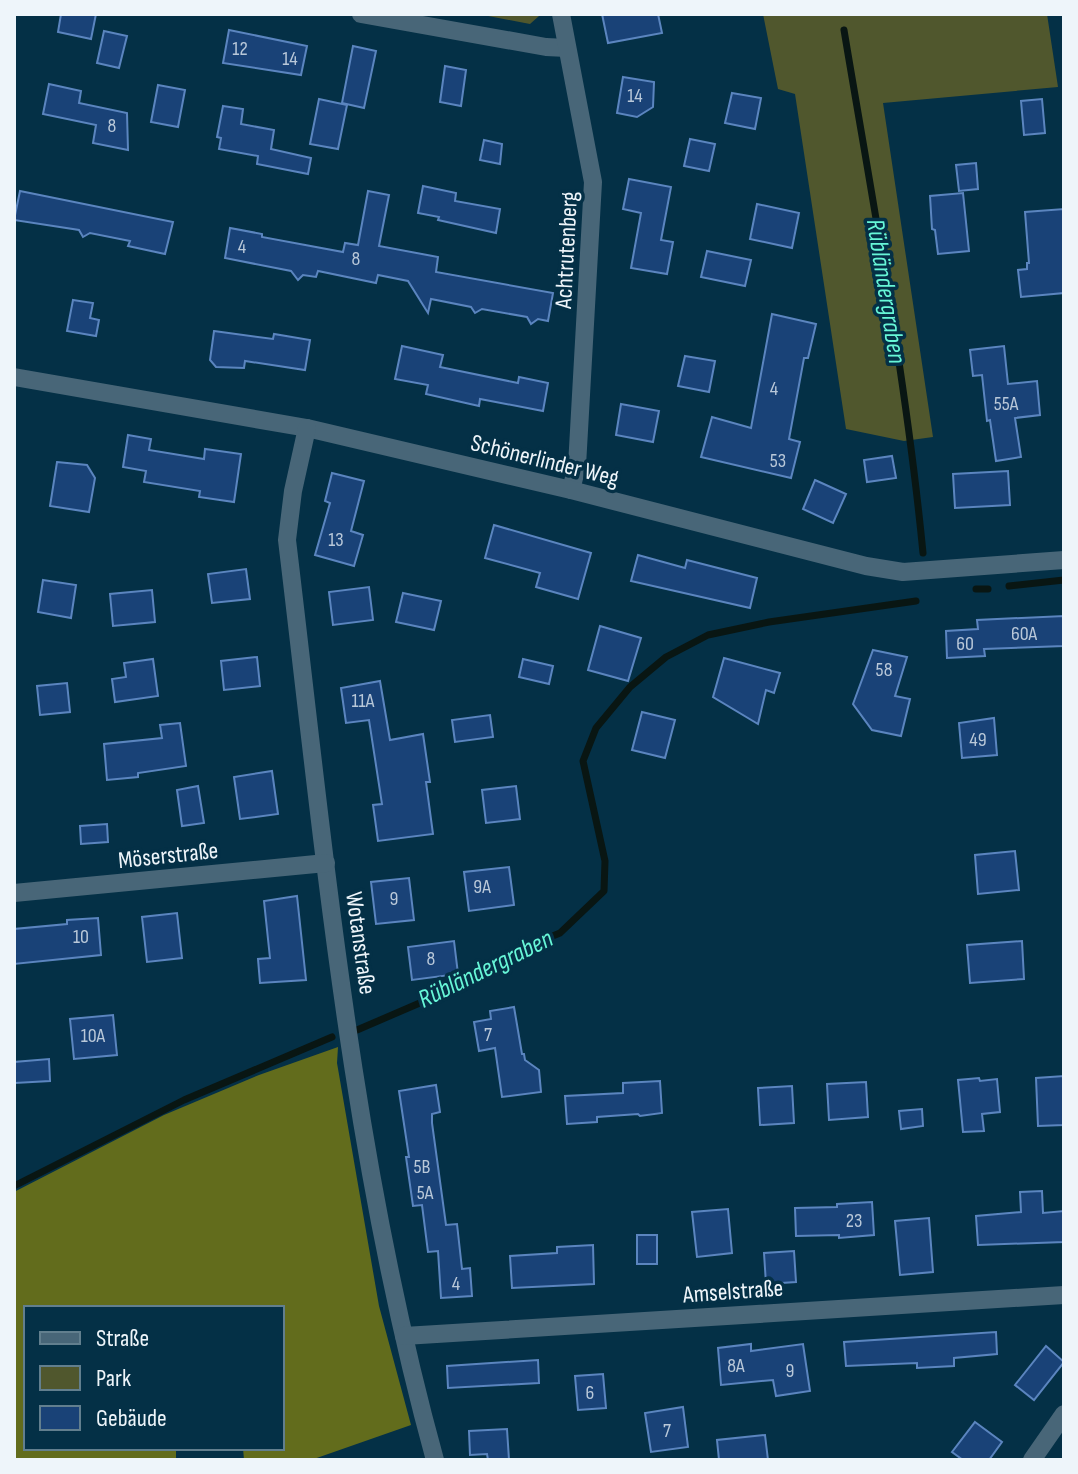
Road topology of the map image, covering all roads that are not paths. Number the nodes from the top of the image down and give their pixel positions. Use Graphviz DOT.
graph roads {
  1 [pos="364,14"];
  2 [pos="561,14"];
  3 [pos="567,48"];
  4 [pos="14,377"];
  5 [pos="307,428"];
  6 [pos="571,490"];
  7 [pos="1064,560"];
  8 [pos="326,863"];
  9 [pos="14,893"];
  10 [pos="1064,1295"];
  11 [pos="404,1336"];
  12 [pos="1064,1414"];
  13 [pos="435,1460"];
  14 [pos="1032,1460"];
  1 -- 3 [label="street"];
  2 -- 3 [label="street, Achtrutenberg"];
  3 -- 6 [label="street, Achtrutenberg"];
  4 -- 5 [label="street, Schönerlinder Weg"];
  5 -- 6 [label="street, Schönerlinder Weg"];
  5 -- 8 [label="street, Wotanstraße"];
  6 -- 7 [label="street, Schönerlinder Weg"];
  8 -- 9 [label="street, Möserstraße"];
  8 -- 11 [label="street, Wotanstraße"];
  10 -- 11 [label="street, Amselstraße"];
  11 -- 13 [label="street, Wotanstraße"];
  12 -- 14 [label="street"];
}
